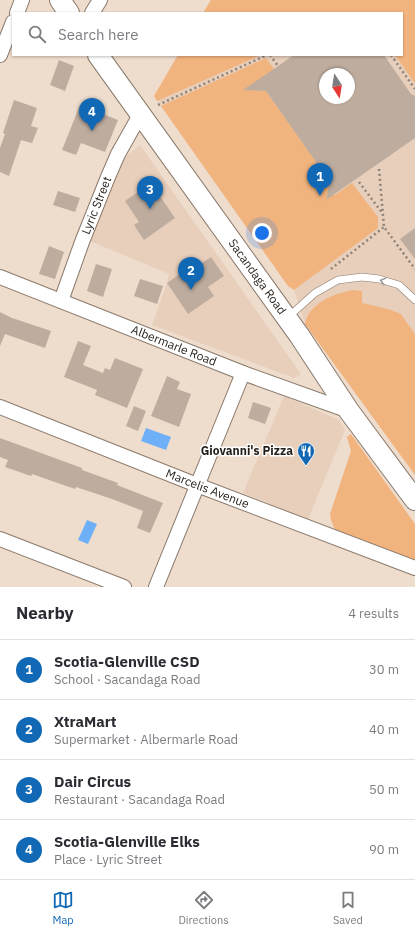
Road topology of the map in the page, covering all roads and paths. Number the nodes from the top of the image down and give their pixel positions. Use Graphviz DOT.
graph roads {
  1 [pos="22,0"];
  2 [pos="60,0"];
  3 [pos="100,0"];
  4 [pos="16,12"];
  5 [pos="68,12"];
  6 [pos="93,12"];
  7 [pos="12,24"];
  8 [pos="0,54"];
  9 [pos="99,56"];
  10 [pos="266,56"];
  11 [pos="269,56"];
  12 [pos="392,56"];
  13 [pos="278,66"];
  14 [pos="415,89"];
  15 [pos="158,105"];
  16 [pos="140,114"];
  17 [pos="379,169"];
  18 [pos="358,182"];
  19 [pos="383,214"];
  20 [pos="384,228"];
  21 [pos="331,269"];
  22 [pos="415,269"];
  23 [pos="0,277"];
  24 [pos="415,300"];
  25 [pos="61,301"];
  26 [pos="287,318"];
  27 [pos="243,373"];
  28 [pos="0,407"];
  29 [pos="349,410"];
  30 [pos="197,485"];
  31 [pos="415,500"];
  32 [pos="0,539"];
  33 [pos="415,568"];
  34 [pos="124,587"];
  35 [pos="156,587"];
  1 -- 4 [label="street"];
  2 -- 5 [label="main road"];
  3 -- 6 [label="street"];
  7 -- 8 [label="street"];
  9 -- 16 [label="main road, Sacandaga Road"];
  10 -- 15 [label="path"];
  11 -- 13 [label="path"];
  12 -- 14 [label="path"];
  16 -- 25 [label="street, Lyric Street"];
  16 -- 26 [label="main road, Sacandaga Road"];
  17 -- 19 [label="path"];
  18 -- 19 [label="path"];
  19 -- 20 [label="path"];
  20 -- 21 [label="path"];
  20 -- 22 [label="path"];
  23 -- 25 [label="street, Albermarle Road"];
  24 -- 26 [label="lane, one-way"];
  25 -- 27 [label="street, Albermarle Road"];
  26 -- 29 [label="main road, Sacandaga Road"];
  27 -- 29 [label="street, Albermarle Road"];
  27 -- 30 [label="street"];
  28 -- 30 [label="street, Marcelis Avenue"];
  29 -- 31 [label="main road, Sacandaga Road"];
  30 -- 33 [label="street, Marcelis Avenue"];
  30 -- 35 [label="street"];
  32 -- 34 [label="street"];
}
